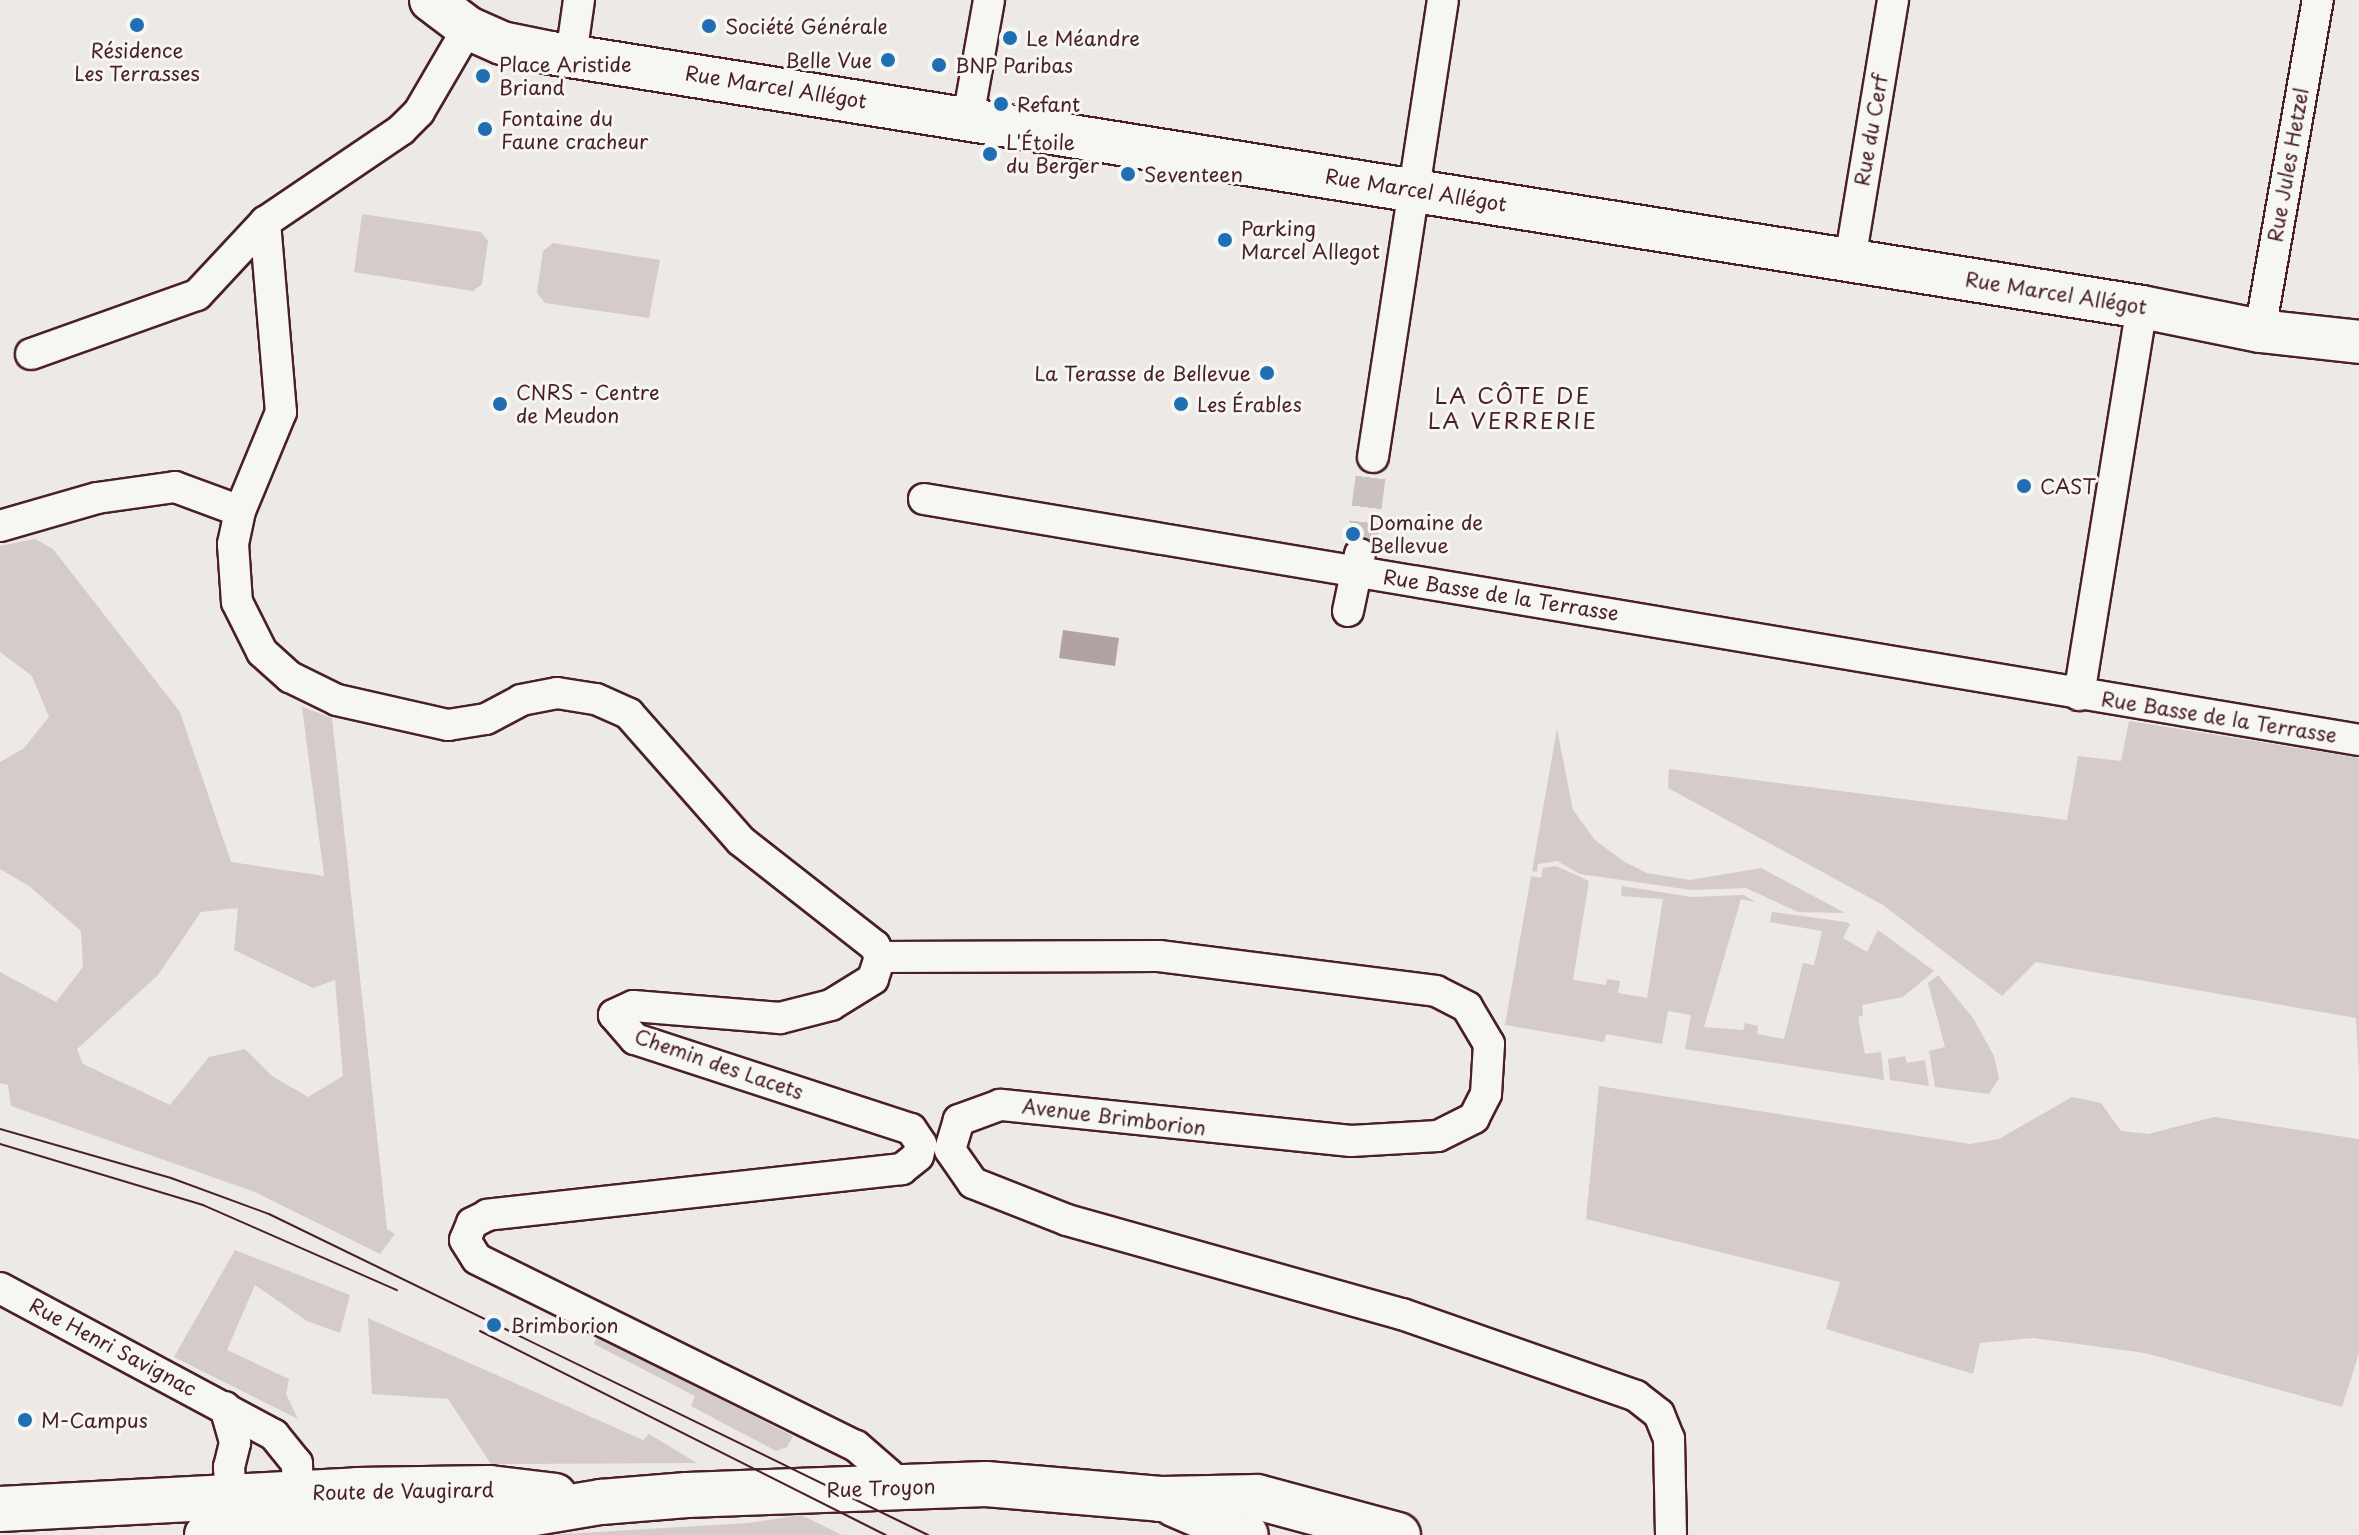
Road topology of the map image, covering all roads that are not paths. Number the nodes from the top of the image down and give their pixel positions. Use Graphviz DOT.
graph roads {
  1 [pos="431,0"];
  2 [pos="579,0"];
  3 [pos="989,0"];
  4 [pos="1443,0"];
  5 [pos="1893,0"];
  6 [pos="2318,0"];
  7 [pos="468,28"];
  8 [pos="571,56"];
  9 [pos="968,118"];
  10 [pos="1414,189"];
  11 [pos="265,222"];
  12 [pos="1850,260"];
  13 [pos="2142,307"];
  14 [pos="2260,331"];
  15 [pos="2359,342"];
  16 [pos="31,354"];
  17 [pos="1373,457"];
  18 [pos="924,499"];
  19 [pos="240,511"];
  20 [pos="0,526"];
  21 [pos="1359,562"];
  22 [pos="1348,611"];
  23 [pos="2079,695"];
  24 [pos="2359,740"];
  25 [pos="880,957"];
  26 [pos="0,1288"];
  27 [pos="225,1407"];
  28 [pos="274,1435"];
  29 [pos="235,1443"];
  30 [pos="902,1486"];
  31 [pos="300,1493"];
  32 [pos="230,1495"];
  33 [pos="1160,1499"];
  34 [pos="601,1502"];
  35 [pos="0,1509"];
  36 [pos="261,1532"];
  37 [pos="207,1535"];
  38 [pos="1246,1535"];
  39 [pos="1398,1535"];
  40 [pos="1671,1535"];
  1 -- 7 [label="main road, Rue Marcel Allégot"];
  2 -- 8 [label="street"];
  3 -- 9 [label="street"];
  4 -- 10 [label="street"];
  5 -- 12 [label="street, Rue du Cerf"];
  6 -- 14 [label="street, Rue Jules Hetzel"];
  7 -- 8 [label="main road, Rue Marcel Allégot"];
  7 -- 11 [label="street"];
  8 -- 9 [label="main road, Rue Marcel Allégot"];
  9 -- 10 [label="main road, Rue Marcel Allégot"];
  10 -- 12 [label="main road, Rue Marcel Allégot"];
  10 -- 17 [label="street"];
  11 -- 16 [label="street"];
  11 -- 19 [label="street"];
  12 -- 13 [label="main road, Rue Marcel Allégot"];
  13 -- 14 [label="main road, Rue Marcel Allégot"];
  13 -- 23 [label="street, Rue Basse de la Terrasse"];
  14 -- 15 [label="main road, Rue Marcel Allégot"];
  18 -- 21 [label="street, Rue Basse de la Terrasse"];
  19 -- 20 [label="street"];
  19 -- 25 [label="street"];
  21 -- 22 [label="street"];
  21 -- 23 [label="street, Rue Basse de la Terrasse"];
  23 -- 24 [label="street, Rue Basse de la Terrasse"];
  25 -- 30 [label="street, Chemin des Lacets"];
  25 -- 40 [label="street, Avenue Brimborion"];
  26 -- 27 [label="street, Rue Henri Savignac"];
  27 -- 28 [label="street, Rue Henri Savignac"];
  27 -- 29 [label="street"];
  28 -- 29 [label="street"];
  28 -- 31 [label="street, Rue Henri Savignac"];
  29 -- 32 [label="street"];
  30 -- 33 [label="main road, Rue Troyon"];
  30 -- 34 [label="main road, Rue Troyon"];
  31 -- 32 [label="main road, Route de Vaugirard"];
  31 -- 34 [label="main road, Route de Vaugirard"];
  31 -- 36 [label="street"];
  32 -- 35 [label="main road, Route de Vaugirard"];
  32 -- 36 [label="street"];
  33 -- 38 [label="main road, Rue Troyon"];
  33 -- 39 [label="main road, Rue Troyon"];
  34 -- 36 [label="main road, Route de Vaugirard"];
  36 -- 37 [label="main road, Route de Vaugirard"];
}
